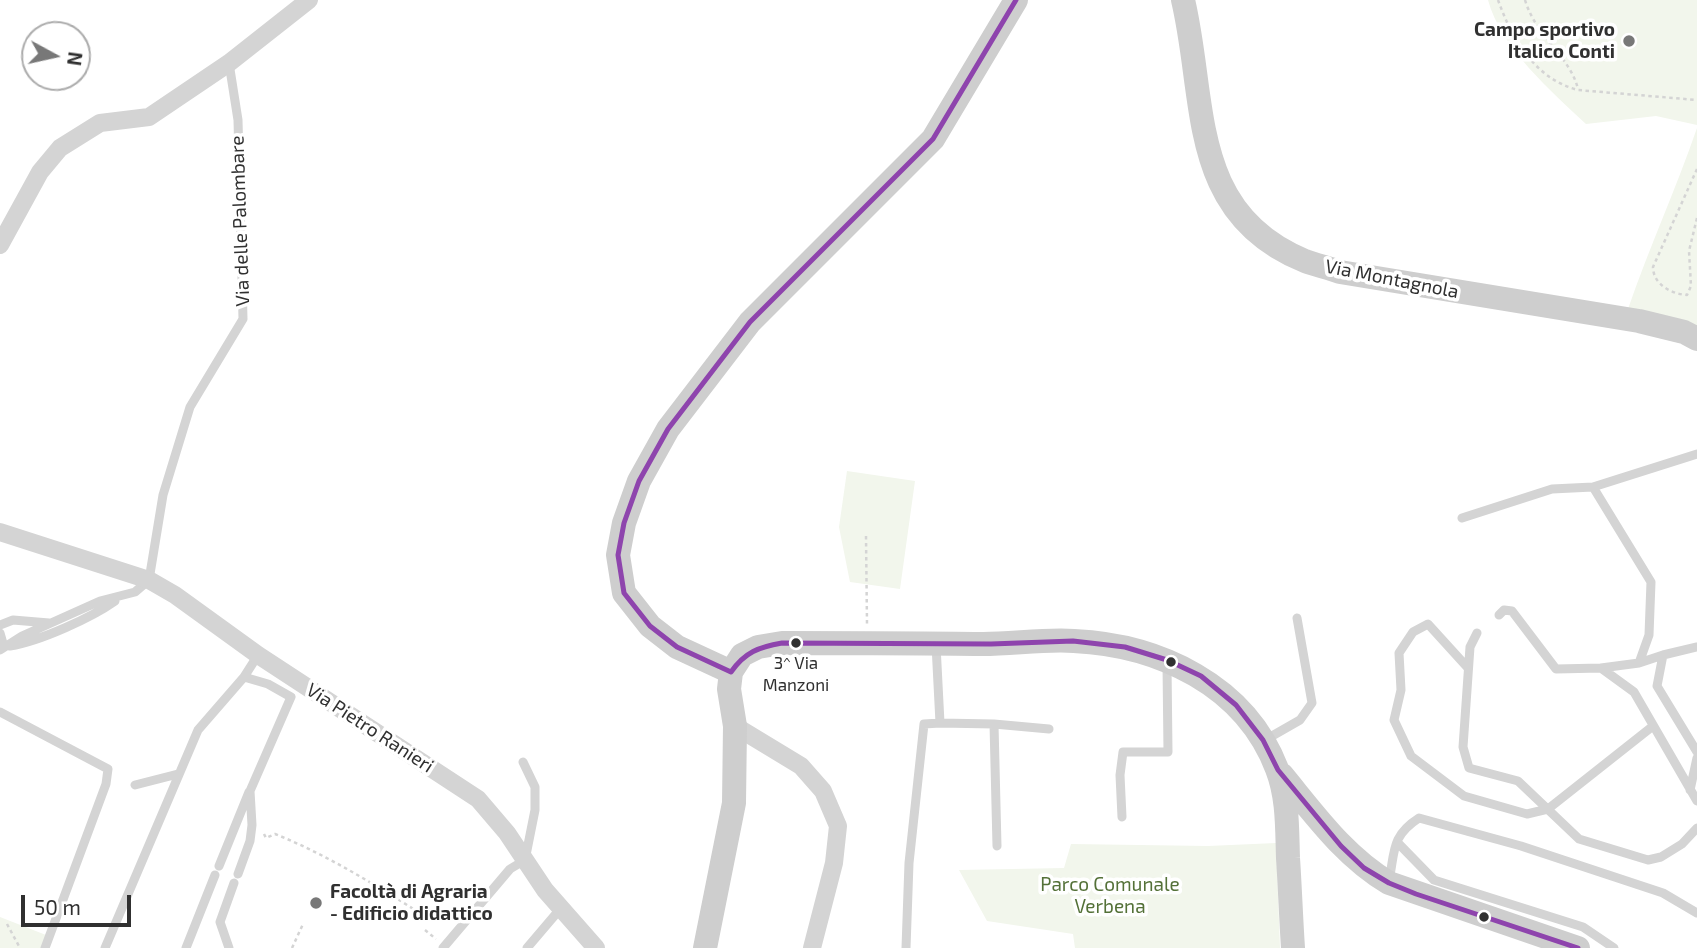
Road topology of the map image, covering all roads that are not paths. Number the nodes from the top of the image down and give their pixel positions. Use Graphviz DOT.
graph roads {
  1 [pos="309,0"];
  2 [pos="1016,0"];
  3 [pos="1187,4"];
  4 [pos="229,63"];
  5 [pos="3,233"];
  6 [pos="1697,339"];
  7 [pos="1697,454"];
  8 [pos="1592,487"];
  9 [pos="1462,518"];
  10 [pos="0,532"];
  11 [pos="149,580"];
  12 [pos="120,597"];
  13 [pos="1499,615"];
  14 [pos="1297,618"];
  15 [pos="51,623"];
  16 [pos="0,625"];
  17 [pos="0,633"];
  18 [pos="1478,633"];
  19 [pos="936,643"];
  20 [pos="1697,647"];
  21 [pos="2,648"];
  22 [pos="258,655"];
  23 [pos="1663,655"];
  24 [pos="1167,660"];
  25 [pos="1639,663"];
  26 [pos="1468,668"];
  27 [pos="1601,668"];
  28 [pos="731,673"];
  29 [pos="244,677"];
  30 [pos="0,712"];
  31 [pos="940,723"];
  32 [pos="994,724"];
  33 [pos="735,726"];
  34 [pos="1654,726"];
  35 [pos="1049,729"];
  36 [pos="1263,740"];
  37 [pos="1697,752"];
  38 [pos="1697,758"];
  39 [pos="523,762"];
  40 [pos="1278,770"];
  41 [pos="178,774"];
  42 [pos="135,785"];
  43 [pos="1689,790"];
  44 [pos="250,791"];
  45 [pos="1697,801"];
  46 [pos="1548,809"];
  47 [pos="1287,811"];
  48 [pos="1313,814"];
  49 [pos="1122,817"];
  50 [pos="1697,828"];
  51 [pos="1317,838"];
  52 [pos="1397,842"];
  53 [pos="997,846"];
  54 [pos="1340,846"];
  55 [pos="1288,849"];
  56 [pos="520,863"];
  57 [pos="1389,883"];
  58 [pos="561,908"];
  59 [pos="1697,913"];
  60 [pos="45,948"];
  61 [pos="105,948"];
  62 [pos="186,948"];
  63 [pos="229,948"];
  64 [pos="444,948"];
  65 [pos="527,948"];
  66 [pos="596,948"];
  67 [pos="705,948"];
  68 [pos="812,948"];
  69 [pos="906,948"];
  70 [pos="1293,948"];
  71 [pos="1577,948"];
  72 [pos="1614,948"];
  1 -- 4 [label="street"];
  2 -- 28 [label="street"];
  3 -- 6 [label="street, Via Montagnola"];
  4 -- 5 [label="street"];
  4 -- 11 [label="lane, Via delle Palombare"];
  7 -- 8 [label="lane"];
  8 -- 9 [label="lane"];
  8 -- 25 [label="lane"];
  10 -- 11 [label="street, Via Pietro Ranieri"];
  11 -- 12 [label="lane"];
  11 -- 22 [label="street, Via Pietro Ranieri"];
  12 -- 15 [label="lane"];
  12 -- 21 [label="lane"];
  13 -- 27 [label="lane"];
  14 -- 36 [label="lane"];
  15 -- 16 [label="lane"];
  15 -- 21 [label="lane"];
  17 -- 21 [label="lane"];
  18 -- 26 [label="lane"];
  19 -- 24 [label="street"];
  19 -- 28 [label="street"];
  19 -- 31 [label="lane"];
  20 -- 23 [label="lane"];
  22 -- 29 [label="lane"];
  22 -- 56 [label="street, Via Pietro Ranieri"];
  23 -- 25 [label="lane"];
  23 -- 37 [label="lane"];
  24 -- 36 [label="street"];
  24 -- 49 [label="lane"];
  25 -- 27 [label="lane"];
  26 -- 46 [label="lane"];
  26 -- 46 [label="lane"];
  27 -- 34 [label="lane"];
  28 -- 33 [label="street"];
  29 -- 41 [label="lane"];
  29 -- 44 [label="lane"];
  30 -- 60 [label="lane"];
  31 -- 32 [label="lane"];
  31 -- 69 [label="lane"];
  32 -- 35 [label="lane"];
  32 -- 53 [label="lane"];
  33 -- 67 [label="street"];
  33 -- 68 [label="street"];
  34 -- 43 [label="lane"];
  34 -- 46 [label="lane"];
  36 -- 40 [label="street"];
  38 -- 43 [label="lane"];
  39 -- 56 [label="lane"];
  40 -- 47 [label="street"];
  40 -- 48 [label="street"];
  41 -- 42 [label="lane"];
  41 -- 61 [label="lane"];
  43 -- 45 [label="lane"];
  44 -- 62 [label="lane"];
  44 -- 63 [label="lane"];
  46 -- 50 [label="lane"];
  47 -- 48 [label="street"];
  47 -- 51 [label="street"];
  47 -- 55 [label="street"];
  48 -- 54 [label="street"];
  51 -- 54 [label="street"];
  51 -- 55 [label="street"];
  52 -- 57 [label="lane"];
  52 -- 59 [label="lane"];
  52 -- 72 [label="lane"];
  54 -- 57 [label="street"];
  55 -- 70 [label="street"];
  56 -- 58 [label="street, Via Pietro Ranieri"];
  56 -- 64 [label="lane"];
  57 -- 71 [label="street"];
  58 -- 65 [label="lane"];
  58 -- 66 [label="street, Via Pietro Ranieri"];
}
